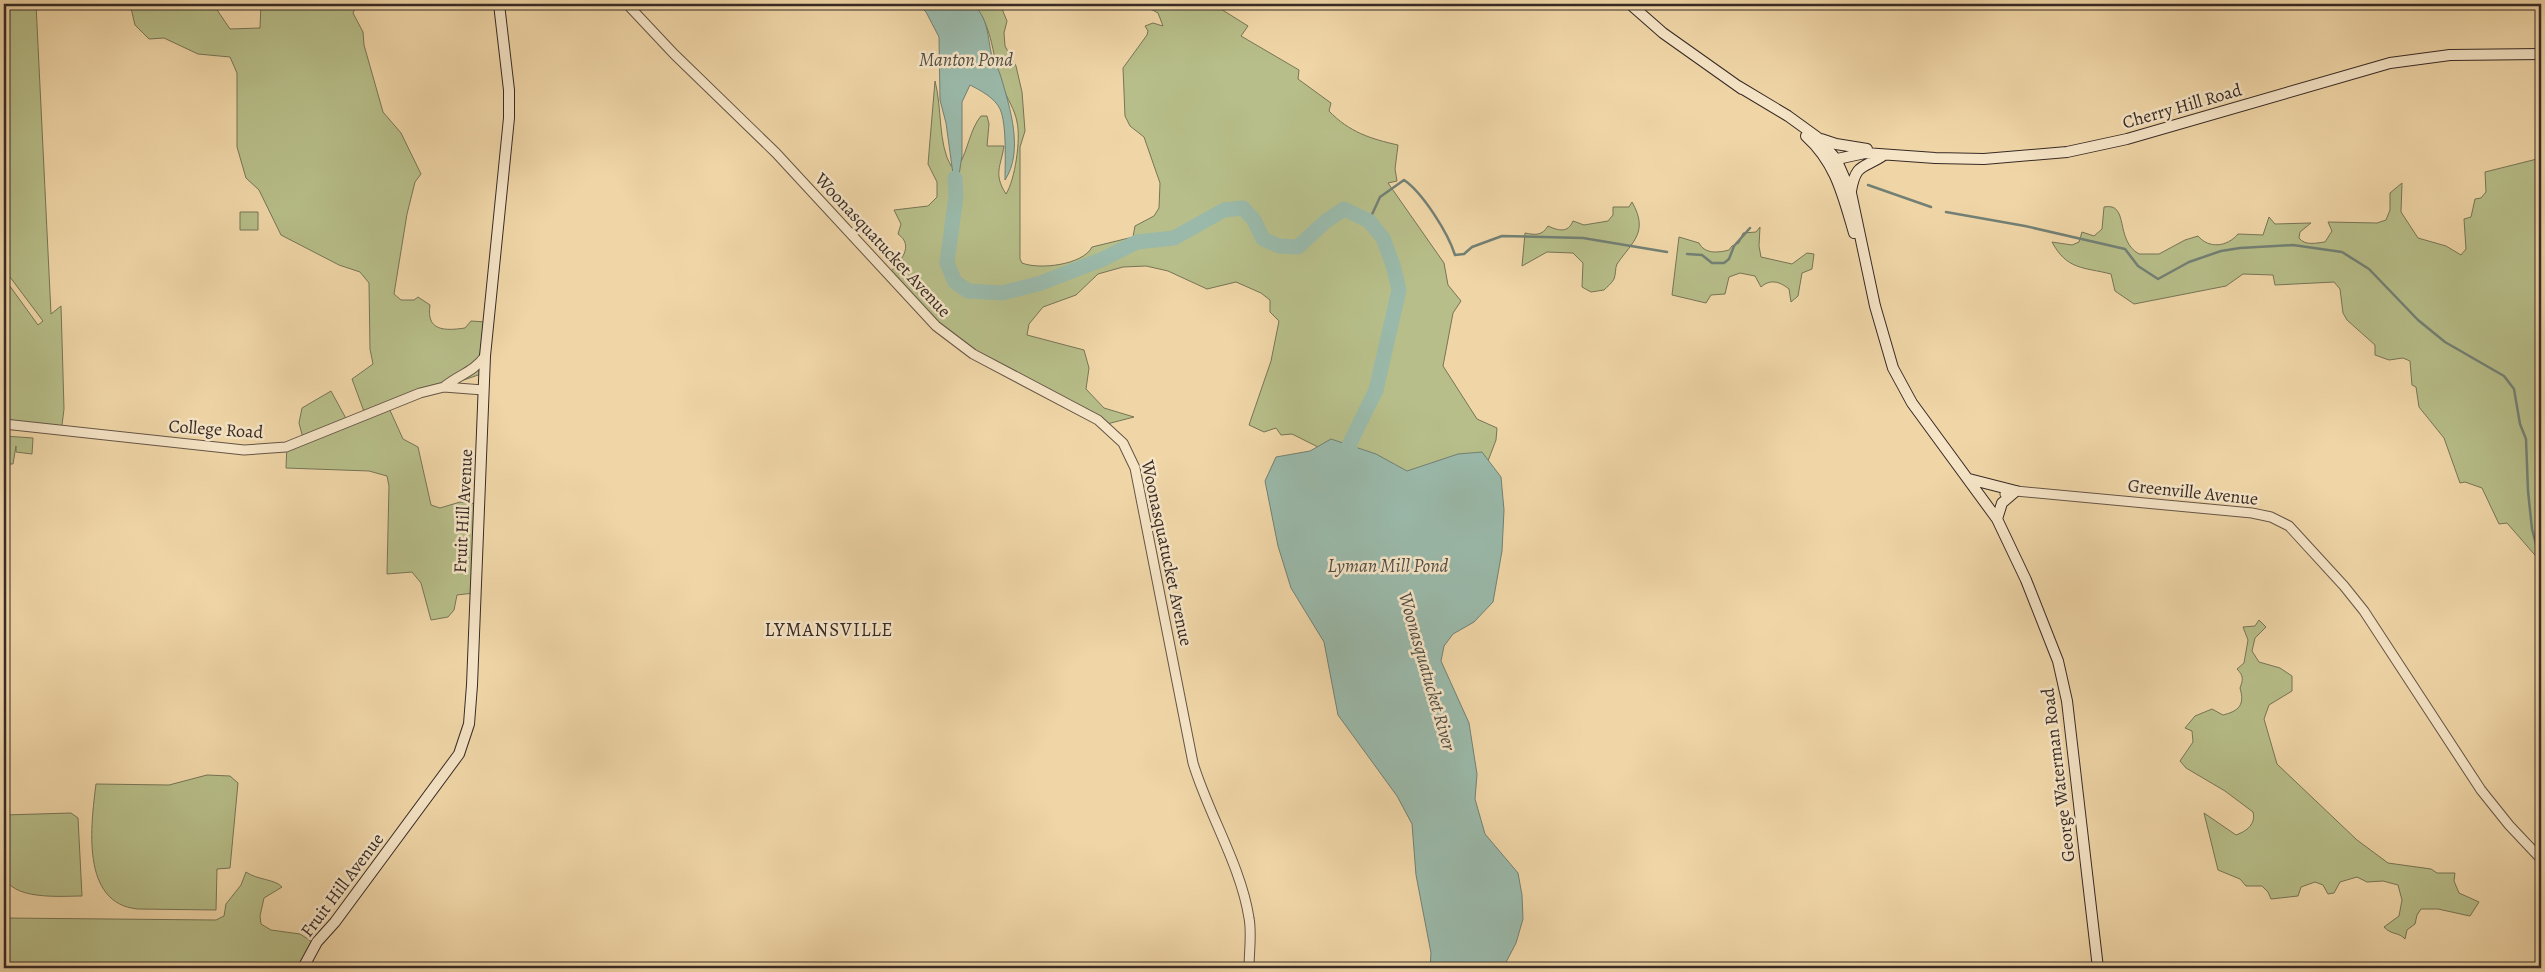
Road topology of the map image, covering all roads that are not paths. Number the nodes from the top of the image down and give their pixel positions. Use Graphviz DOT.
graph roads {
  1 [pos="499,4"];
  2 [pos="627,4"];
  3 [pos="1630,4"];
  4 [pos="2541,54"];
  5 [pos="1738,86"];
  6 [pos="1817,137"];
  7 [pos="1885,154"];
  8 [pos="1915,157"];
  9 [pos="1832,160"];
  10 [pos="1851,193"];
  11 [pos="1863,257"];
  12 [pos="485,356"];
  13 [pos="444,387"];
  14 [pos="484,390"];
  15 [pos="4,424"];
  16 [pos="1968,479"];
  17 [pos="2016,491"];
  18 [pos="2005,494"];
  19 [pos="1986,504"];
  20 [pos="1997,519"];
  21 [pos="2541,859"];
  22 [pos="303,968"];
  23 [pos="1249,968"];
  24 [pos="2098,968"];
  1 -- 12 [label="main road, Fruit Hill Avenue"];
  2 -- 23 [label="street, Woonasquatucket Avenue"];
  3 -- 5 [label="main road"];
  4 -- 8 [label="main road, Cherry Hill Road"];
  5 -- 6 [label="main road"];
  5 -- 9 [label="main road"];
  6 -- 8 [label="main road"];
  6 -- 9 [label="main road"];
  7 -- 8 [label="main road, Cherry Hill Road"];
  7 -- 9 [label="main road, Cherry Hill Road"];
  7 -- 10 [label="main road"];
  9 -- 10 [label="main road"];
  9 -- 11 [label="main road"];
  10 -- 11 [label="main road"];
  11 -- 16 [label="main road"];
  12 -- 13 [label="street, College Road"];
  12 -- 14 [label="main road, Fruit Hill Avenue"];
  13 -- 14 [label="street, College Road"];
  13 -- 15 [label="street, College Road"];
  14 -- 22 [label="main road, Fruit Hill Avenue"];
  16 -- 17 [label="main road"];
  16 -- 19 [label="main road"];
  17 -- 18 [label="street, Greenville Avenue"];
  17 -- 20 [label="main road"];
  17 -- 21 [label="street, Greenville Avenue"];
  18 -- 19 [label="main road, Greenville Avenue"];
  19 -- 20 [label="main road, George Waterman Road"];
  20 -- 24 [label="main road, George Waterman Road"];
}
